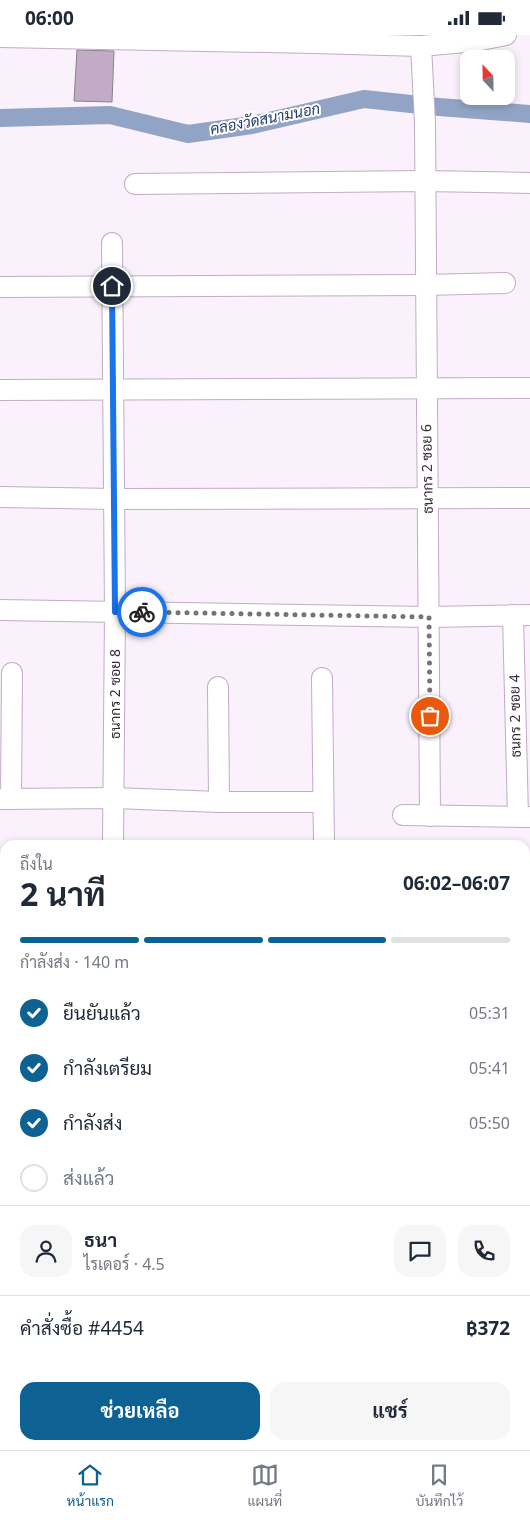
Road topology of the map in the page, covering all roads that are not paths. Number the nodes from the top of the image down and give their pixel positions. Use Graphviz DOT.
graph roads {
  1 [pos="506,35"];
  2 [pos="0,37"];
  3 [pos="314,39"];
  4 [pos="421,46"];
  5 [pos="425,181"];
  6 [pos="530,183"];
  7 [pos="135,184"];
  8 [pos="112,243"];
  9 [pos="505,283"];
  10 [pos="426,285"];
  11 [pos="112,286"];
  12 [pos="0,287"];
  13 [pos="426,388"];
  14 [pos="530,388"];
  15 [pos="0,390"];
  16 [pos="113,391"];
  17 [pos="0,497"];
  18 [pos="530,497"];
  19 [pos="427,498"];
  20 [pos="114,499"];
  21 [pos="0,610"];
  22 [pos="115,612"];
  23 [pos="521,615"];
  24 [pos="429,617"];
  25 [pos="12,673"];
  26 [pos="322,679"];
  27 [pos="218,687"];
  28 [pos="114,798"];
  29 [pos="5,799"];
  30 [pos="218,802"];
  31 [pos="323,802"];
  32 [pos="403,815"];
  33 [pos="430,815"];
  34 [pos="524,817"];
  35 [pos="113,840"];
  36 [pos="324,840"];
  1 -- 4 [label="street"];
  2 -- 3 [label="street"];
  3 -- 4 [label="street"];
  4 -- 5 [label="street, ธนากร 2 ซอย 6"];
  5 -- 6 [label="street"];
  5 -- 7 [label="street"];
  5 -- 10 [label="street, ธนากร 2 ซอย 6"];
  8 -- 11 [label="street, ธนากร 2 ซอย 8"];
  9 -- 10 [label="street"];
  10 -- 11 [label="street"];
  10 -- 13 [label="street, ธนากร 2 ซอย 6"];
  11 -- 12 [label="street"];
  11 -- 16 [label="street, ธนากร 2 ซอย 8"];
  13 -- 14 [label="street"];
  13 -- 16 [label="street"];
  13 -- 19 [label="street, ธนากร 2 ซอย 6"];
  15 -- 16 [label="street"];
  16 -- 20 [label="street, ธนากร 2 ซอย 8"];
  17 -- 20 [label="street"];
  18 -- 19 [label="street"];
  19 -- 20 [label="street"];
  19 -- 24 [label="street, ธนากร 2 ซอย 6"];
  20 -- 22 [label="street, ธนากร 2 ซอย 8"];
  21 -- 22 [label="street"];
  22 -- 24 [label="street"];
  22 -- 28 [label="street, ธนากร 2 ซอย 8"];
  23 -- 24 [label="street"];
  23 -- 34 [label="street, ธนกร 2 ซอย 4"];
  24 -- 33 [label="street, ธนากร 2 ซอย 6"];
  25 -- 29 [label="street"];
  26 -- 31 [label="street"];
  27 -- 30 [label="street"];
  28 -- 29 [label="street"];
  28 -- 30 [label="street"];
  28 -- 35 [label="street, ธนากร 2 ซอย 8"];
  30 -- 31 [label="street"];
  31 -- 36 [label="street"];
  32 -- 33 [label="street"];
  33 -- 34 [label="street"];
}
